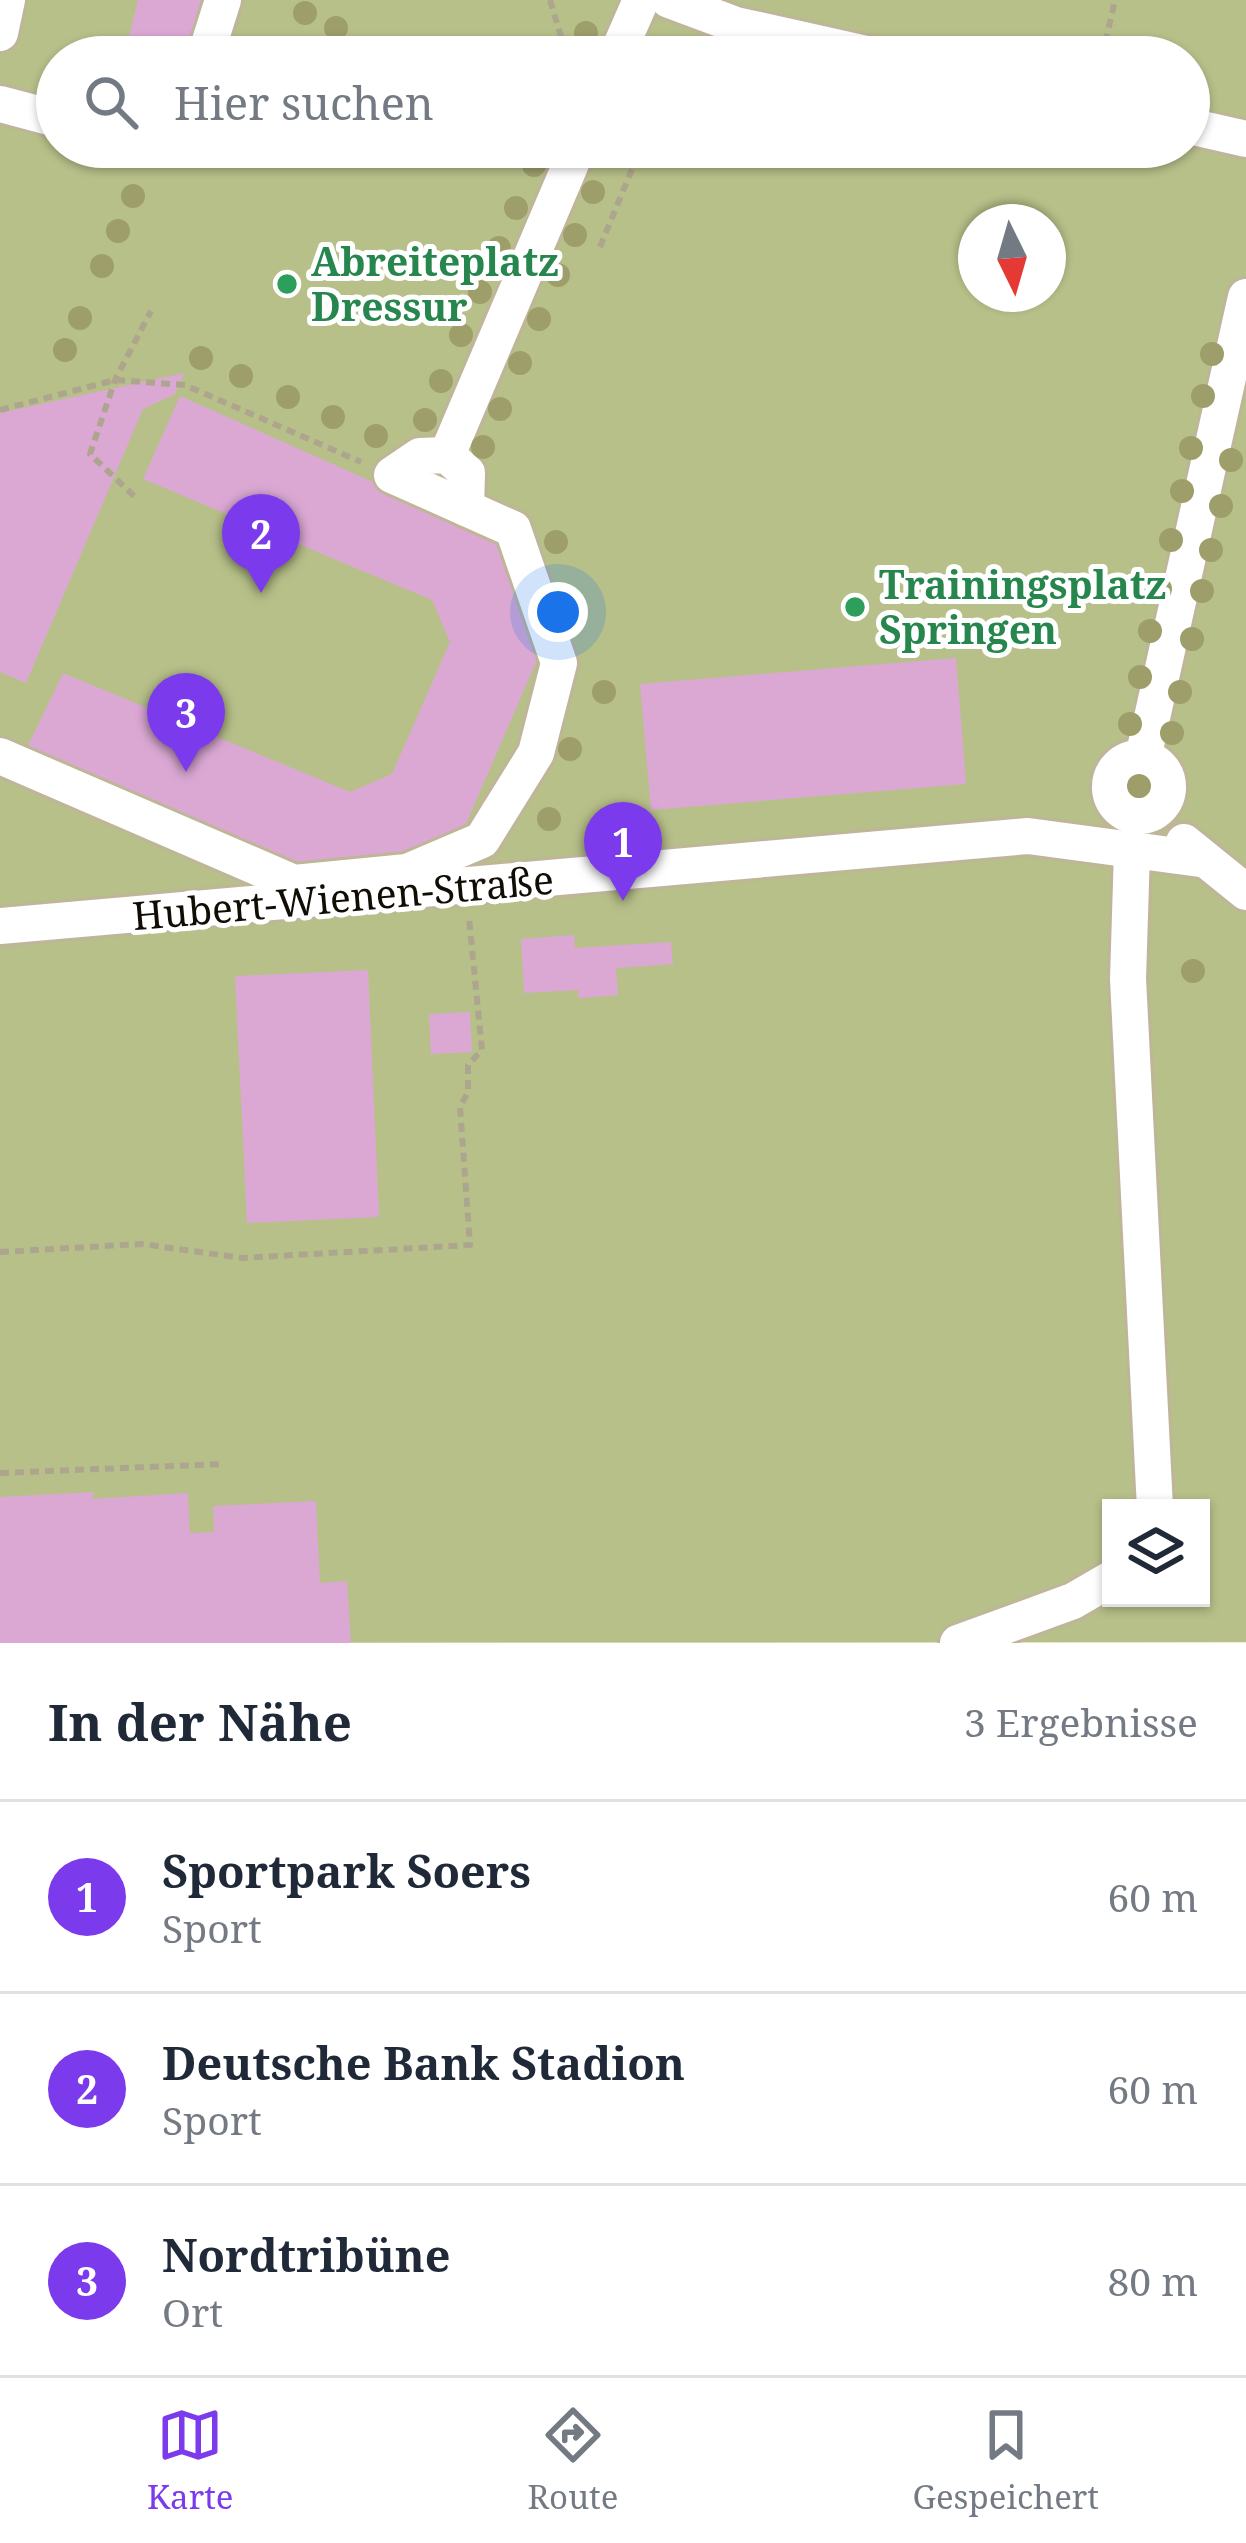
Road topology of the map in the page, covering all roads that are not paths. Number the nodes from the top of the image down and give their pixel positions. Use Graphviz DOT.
graph roads {
  1 [pos="8,0"];
  2 [pos="223,0"];
  3 [pos="641,0"];
  4 [pos="669,0"];
  5 [pos="0,33"];
  6 [pos="212,36"];
  7 [pos="625,36"];
  8 [pos="786,36"];
  9 [pos="0,104"];
  10 [pos="36,113"];
  11 [pos="1210,131"];
  12 [pos="1246,139"];
  13 [pos="569,168"];
  14 [pos="1246,297"];
  15 [pos="447,455"];
  16 [pos="466,508"];
  17 [pos="0,756"];
  18 [pos="1123,850"];
  19 [pos="1200,860"];
  20 [pos="1246,892"];
  21 [pos="0,926"];
  22 [pos="1156,1499"];
  23 [pos="1102,1584"];
  24 [pos="958,1643"];
  1 -- 5 [label="lane"];
  2 -- 6 [label="lane"];
  3 -- 7 [label="lane"];
  4 -- 8 [label="lane"];
  9 -- 10 [label="lane"];
  11 -- 12 [label="lane"];
  13 -- 15 [label="lane"];
  14 -- 19 [label="lane"];
  15 -- 16 [label="lane"];
  15 -- 16 [label="lane"];
  16 -- 17 [label="lane"];
  18 -- 19 [label="lane, Hubert-Wienen-Straße"];
  18 -- 21 [label="lane, Hubert-Wienen-Straße"];
  18 -- 22 [label="lane"];
  19 -- 20 [label="lane"];
  23 -- 24 [label="lane"];
}
